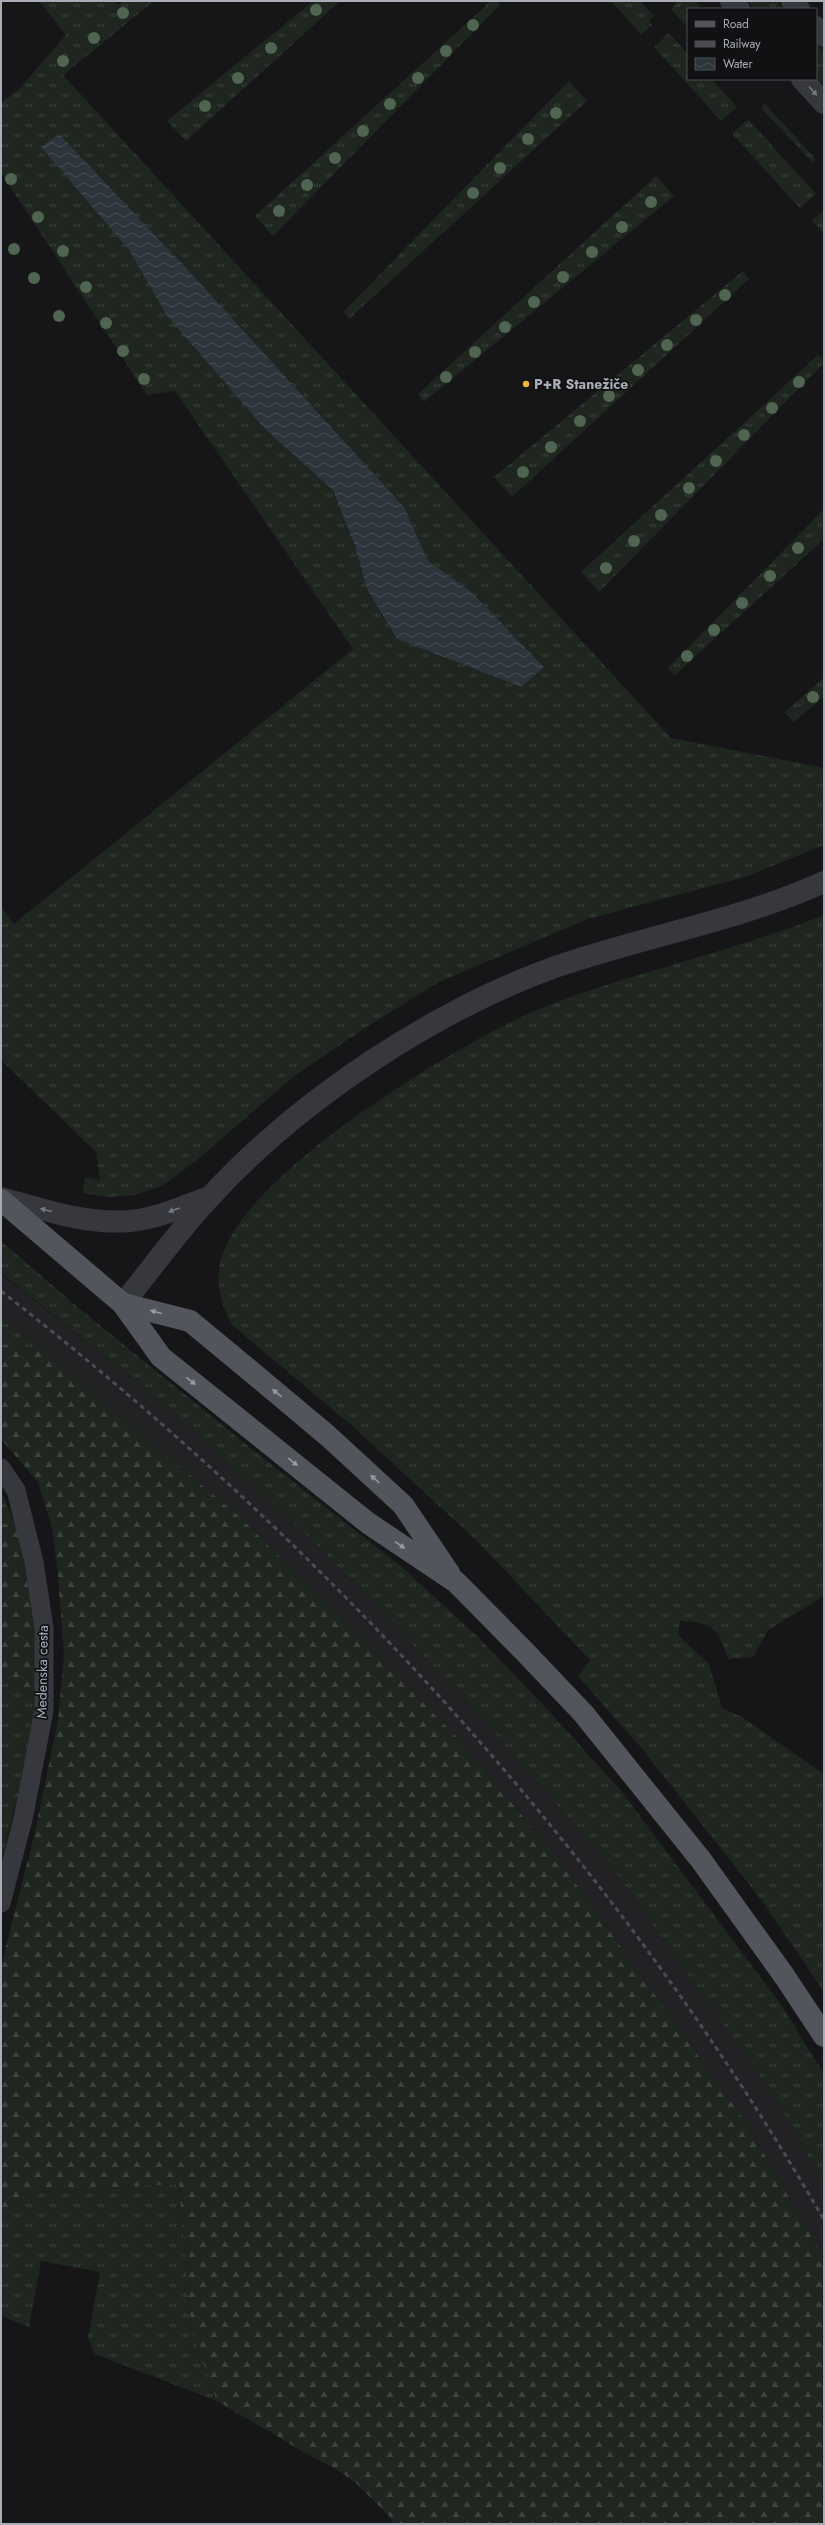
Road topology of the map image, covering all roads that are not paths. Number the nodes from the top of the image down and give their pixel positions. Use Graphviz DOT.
graph roads {
  1 [pos="817,28"];
  2 [pos="824,36"];
  3 [pos="803,80"];
  4 [pos="824,103"];
  5 [pos="824,882"];
  6 [pos="210,1196"];
  7 [pos="1,1199"];
  8 [pos="123,1304"];
  9 [pos="1,1468"];
  10 [pos="456,1582"];
  11 [pos="1,1903"];
  12 [pos="824,2036"];
  1 -- 2 [label="street"];
  3 -- 4 [label="street, one-way"];
  5 -- 6 [label="street"];
  6 -- 7 [label="street, one-way"];
  6 -- 8 [label="street"];
  7 -- 8 [label="main road"];
  8 -- 10 [label="main road, one-way"];
  10 -- 8 [label="main road, one-way"];
  9 -- 11 [label="lane, Medenska cesta"];
  10 -- 12 [label="main road"];
}
